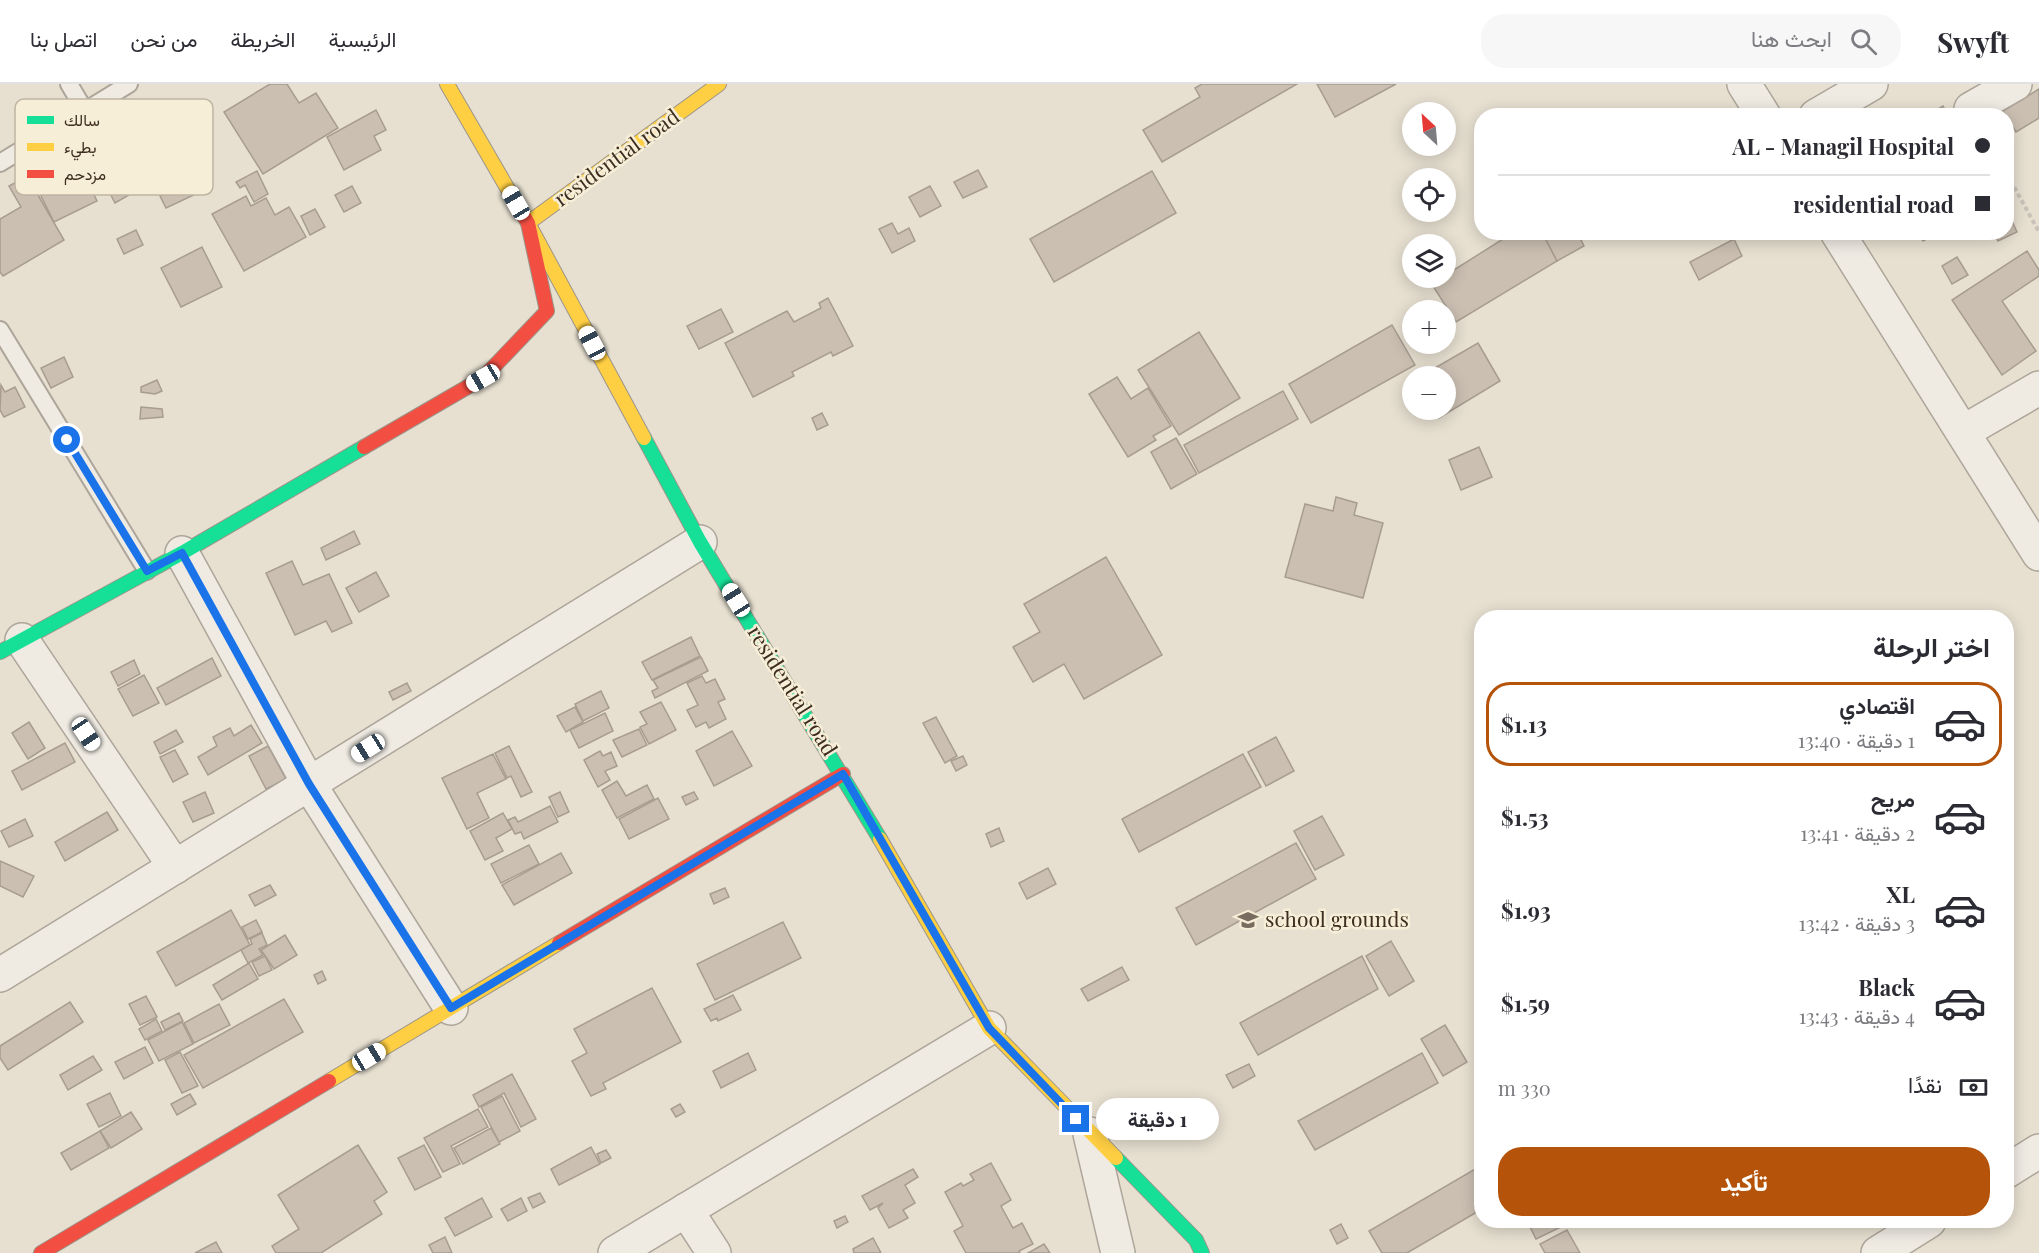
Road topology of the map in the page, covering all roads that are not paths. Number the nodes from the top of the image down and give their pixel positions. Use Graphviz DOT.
graph roads {
  1 [pos="69,84"];
  2 [pos="129,84"];
  3 [pos="447,84"];
  4 [pos="719,84"];
  5 [pos="1744,84"];
  6 [pos="1871,84"];
  7 [pos="2015,84"];
  8 [pos="78,99"];
  9 [pos="105,99"];
  10 [pos="1759,108"];
  11 [pos="1830,108"];
  12 [pos="1973,108"];
  13 [pos="15,154"];
  14 [pos="0,163"];
  15 [pos="528,223"];
  16 [pos="1842,240"];
  17 [pos="0,330"];
  18 [pos="2039,388"];
  19 [pos="1963,432"];
  20 [pos="700,542"];
  21 [pos="182,553"];
  22 [pos="2039,554"];
  23 [pos="147,571"];
  24 [pos="11,646"];
  25 [pos="843,774"];
  26 [pos="309,784"];
  27 [pos="175,867"];
  28 [pos="0,975"];
  29 [pos="451,1008"];
  30 [pos="989,1028"];
  31 [pos="1090,1134"];
  32 [pos="2039,1150"];
  33 [pos="2014,1166"];
  34 [pos="686,1210"];
  35 [pos="1918,1228"];
  36 [pos="41,1253"];
  37 [pos="615,1253"];
  38 [pos="714,1253"];
  39 [pos="1118,1253"];
  40 [pos="1202,1253"];
  41 [pos="1878,1253"];
  1 -- 8 [label="lane"];
  2 -- 9 [label="lane"];
  3 -- 15 [label="street"];
  4 -- 15 [label="street, residential road"];
  5 -- 10 [label="street"];
  6 -- 11 [label="street"];
  7 -- 12 [label="street"];
  13 -- 14 [label="lane"];
  15 -- 20 [label="street, residential road"];
  15 -- 21 [label="street"];
  16 -- 19 [label="street"];
  17 -- 23 [label="lane"];
  18 -- 19 [label="street"];
  19 -- 22 [label="street"];
  20 -- 25 [label="street, residential road"];
  20 -- 26 [label="street"];
  21 -- 23 [label="street"];
  21 -- 26 [label="street"];
  23 -- 24 [label="street"];
  24 -- 27 [label="street"];
  25 -- 29 [label="street"];
  25 -- 30 [label="street, residential road"];
  26 -- 27 [label="street"];
  26 -- 29 [label="street"];
  27 -- 28 [label="street"];
  29 -- 36 [label="street"];
  30 -- 31 [label="street, residential road"];
  30 -- 34 [label="street"];
  31 -- 39 [label="street"];
  31 -- 40 [label="street, residential road"];
  32 -- 33 [label="street"];
  34 -- 37 [label="street"];
  34 -- 38 [label="street"];
  35 -- 41 [label="street"];
}
